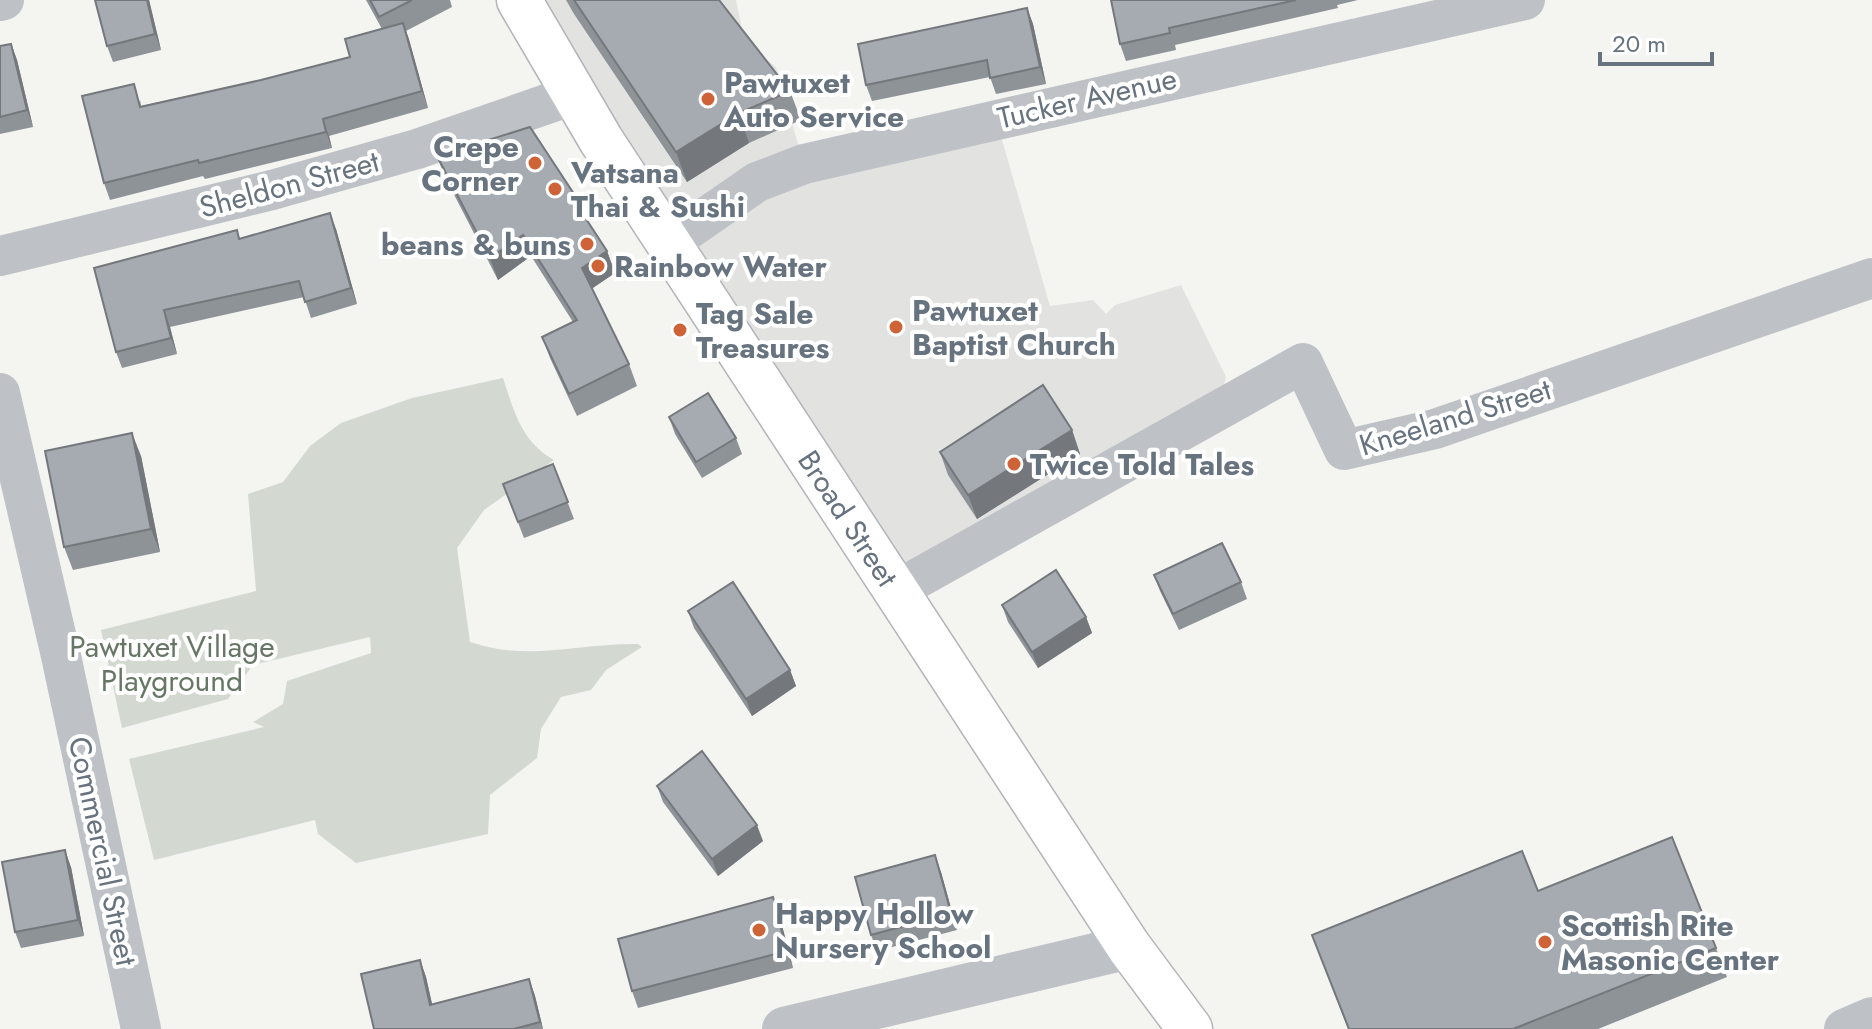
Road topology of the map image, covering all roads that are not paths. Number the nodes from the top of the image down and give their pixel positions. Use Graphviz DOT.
graph roads {
  1 [pos="519,0"];
  2 [pos="1525,0"];
  3 [pos="573,95"];
  4 [pos="669,243"];
  5 [pos="0,256"];
  6 [pos="1872,278"];
  7 [pos="0,393"];
  8 [pos="895,591"];
  9 [pos="1129,947"];
  10 [pos="1872,1017"];
  11 [pos="141,1029"];
  12 [pos="784,1029"];
  13 [pos="1190,1029"];
  14 [pos="1844,1029"];
  1 -- 3 [label="main road, Broad Street"];
  2 -- 4 [label="street, Tucker Avenue"];
  3 -- 4 [label="main road, Broad Street"];
  3 -- 5 [label="street, Sheldon Street"];
  4 -- 8 [label="main road, Broad Street"];
  6 -- 8 [label="street, Kneeland Street"];
  7 -- 11 [label="street, Commercial Street"];
  8 -- 9 [label="main road, Broad Street"];
  9 -- 12 [label="street"];
  9 -- 13 [label="main road, Broad Street"];
  10 -- 14 [label="street"];
}
